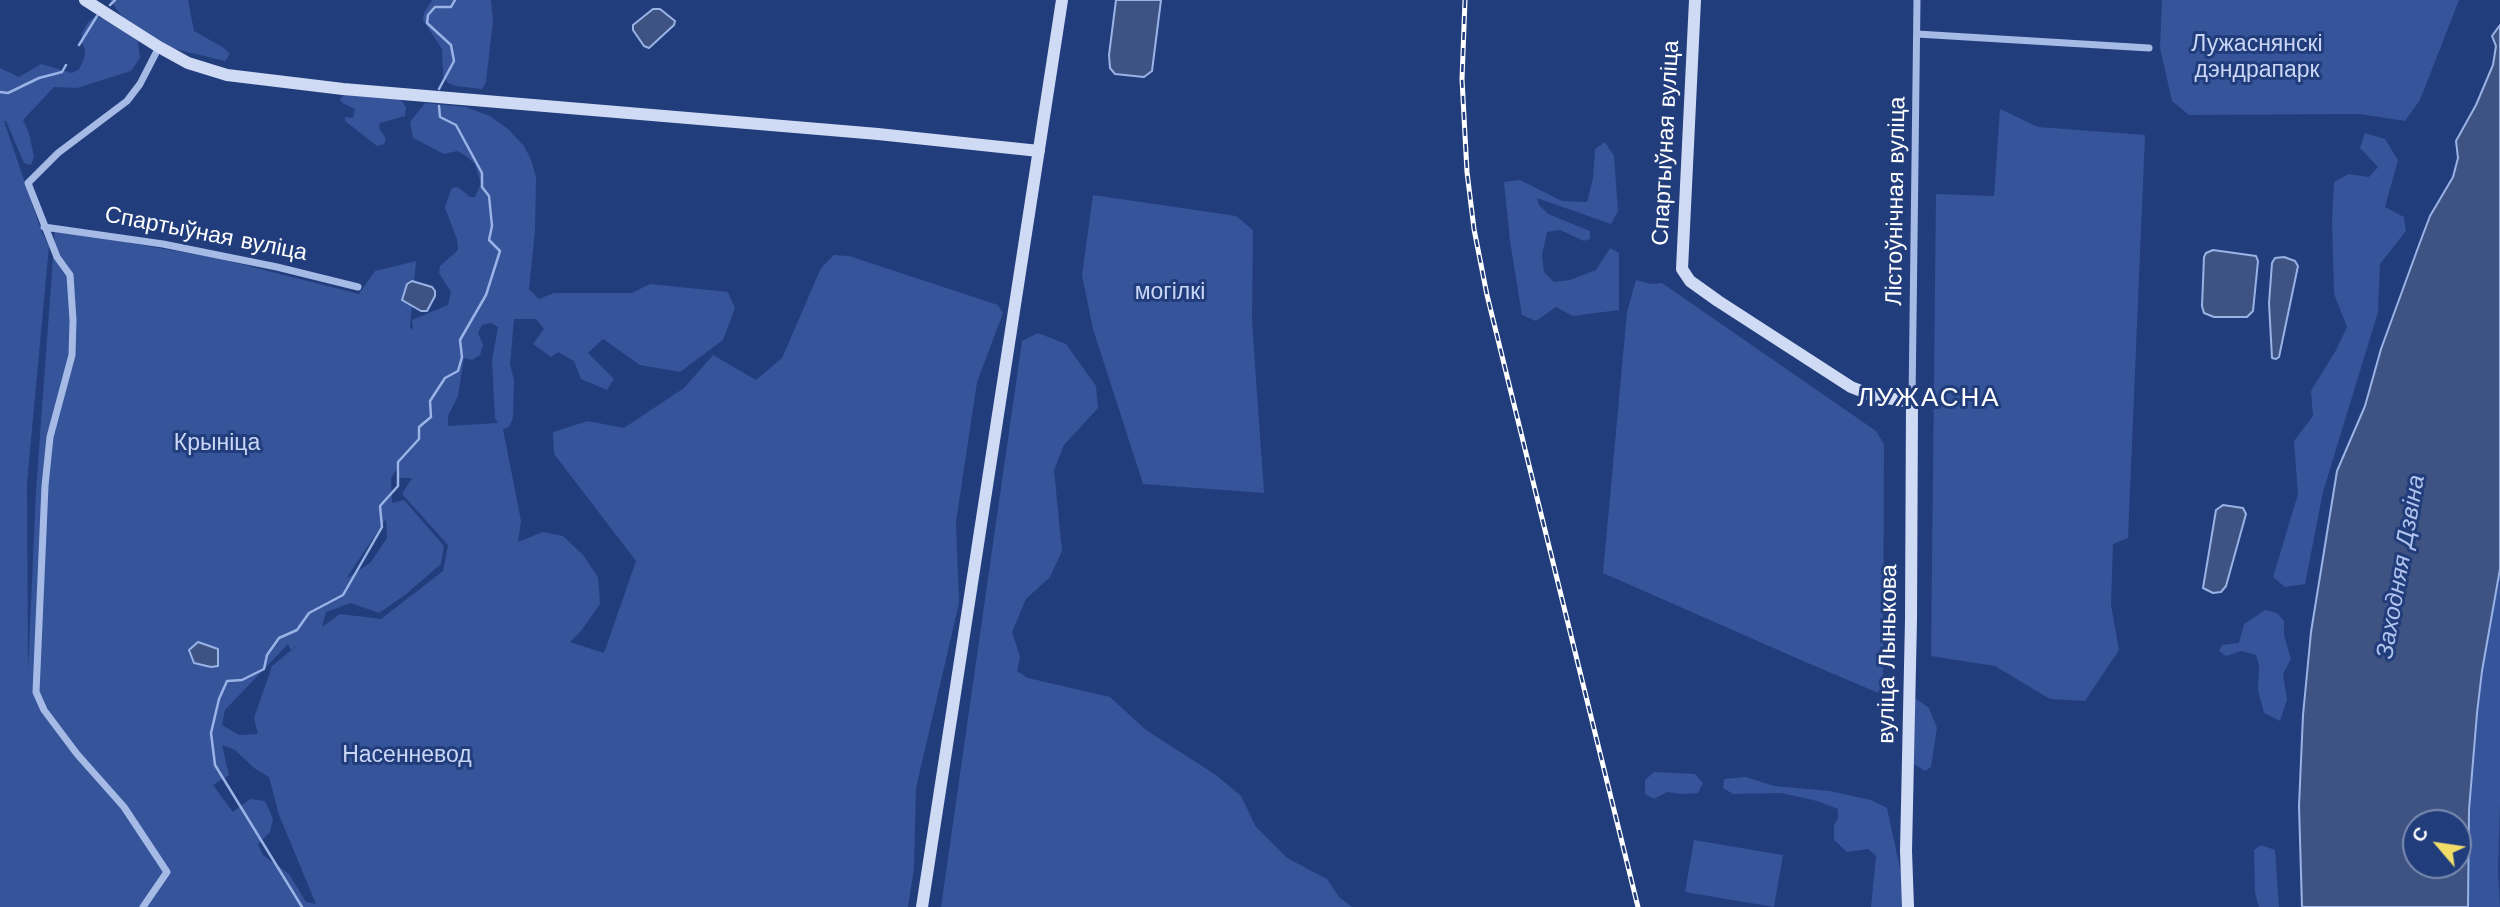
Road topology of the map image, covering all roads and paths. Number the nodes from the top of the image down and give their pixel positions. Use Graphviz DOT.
graph roads {
  1 [pos="85,0"];
  2 [pos="1062,0"];
  3 [pos="1695,0"];
  4 [pos="1917,0"];
  5 [pos="1917,34"];
  6 [pos="159,47"];
  7 [pos="2149,48"];
  8 [pos="1039,151"];
  9 [pos="44,227"];
  10 [pos="358,287"];
  11 [pos="1912,402"];
  12 [pos="144,907"];
  13 [pos="922,907"];
  14 [pos="1908,907"];
  1 -- 6 [label="street"];
  2 -- 8 [label="street"];
  3 -- 11 [label="street, Спартыўная вуліца"];
  4 -- 5 [label="street, Лістоўнічная вуліца"];
  5 -- 7 [label="street"];
  5 -- 11 [label="street, Лістоўнічная вуліца"];
  6 -- 8 [label="street"];
  6 -- 9 [label="street"];
  8 -- 13 [label="street"];
  9 -- 10 [label="street, Спартыўная вуліца"];
  9 -- 12 [label="street"];
  11 -- 14 [label="street, вуліца Лынькова"];
}
